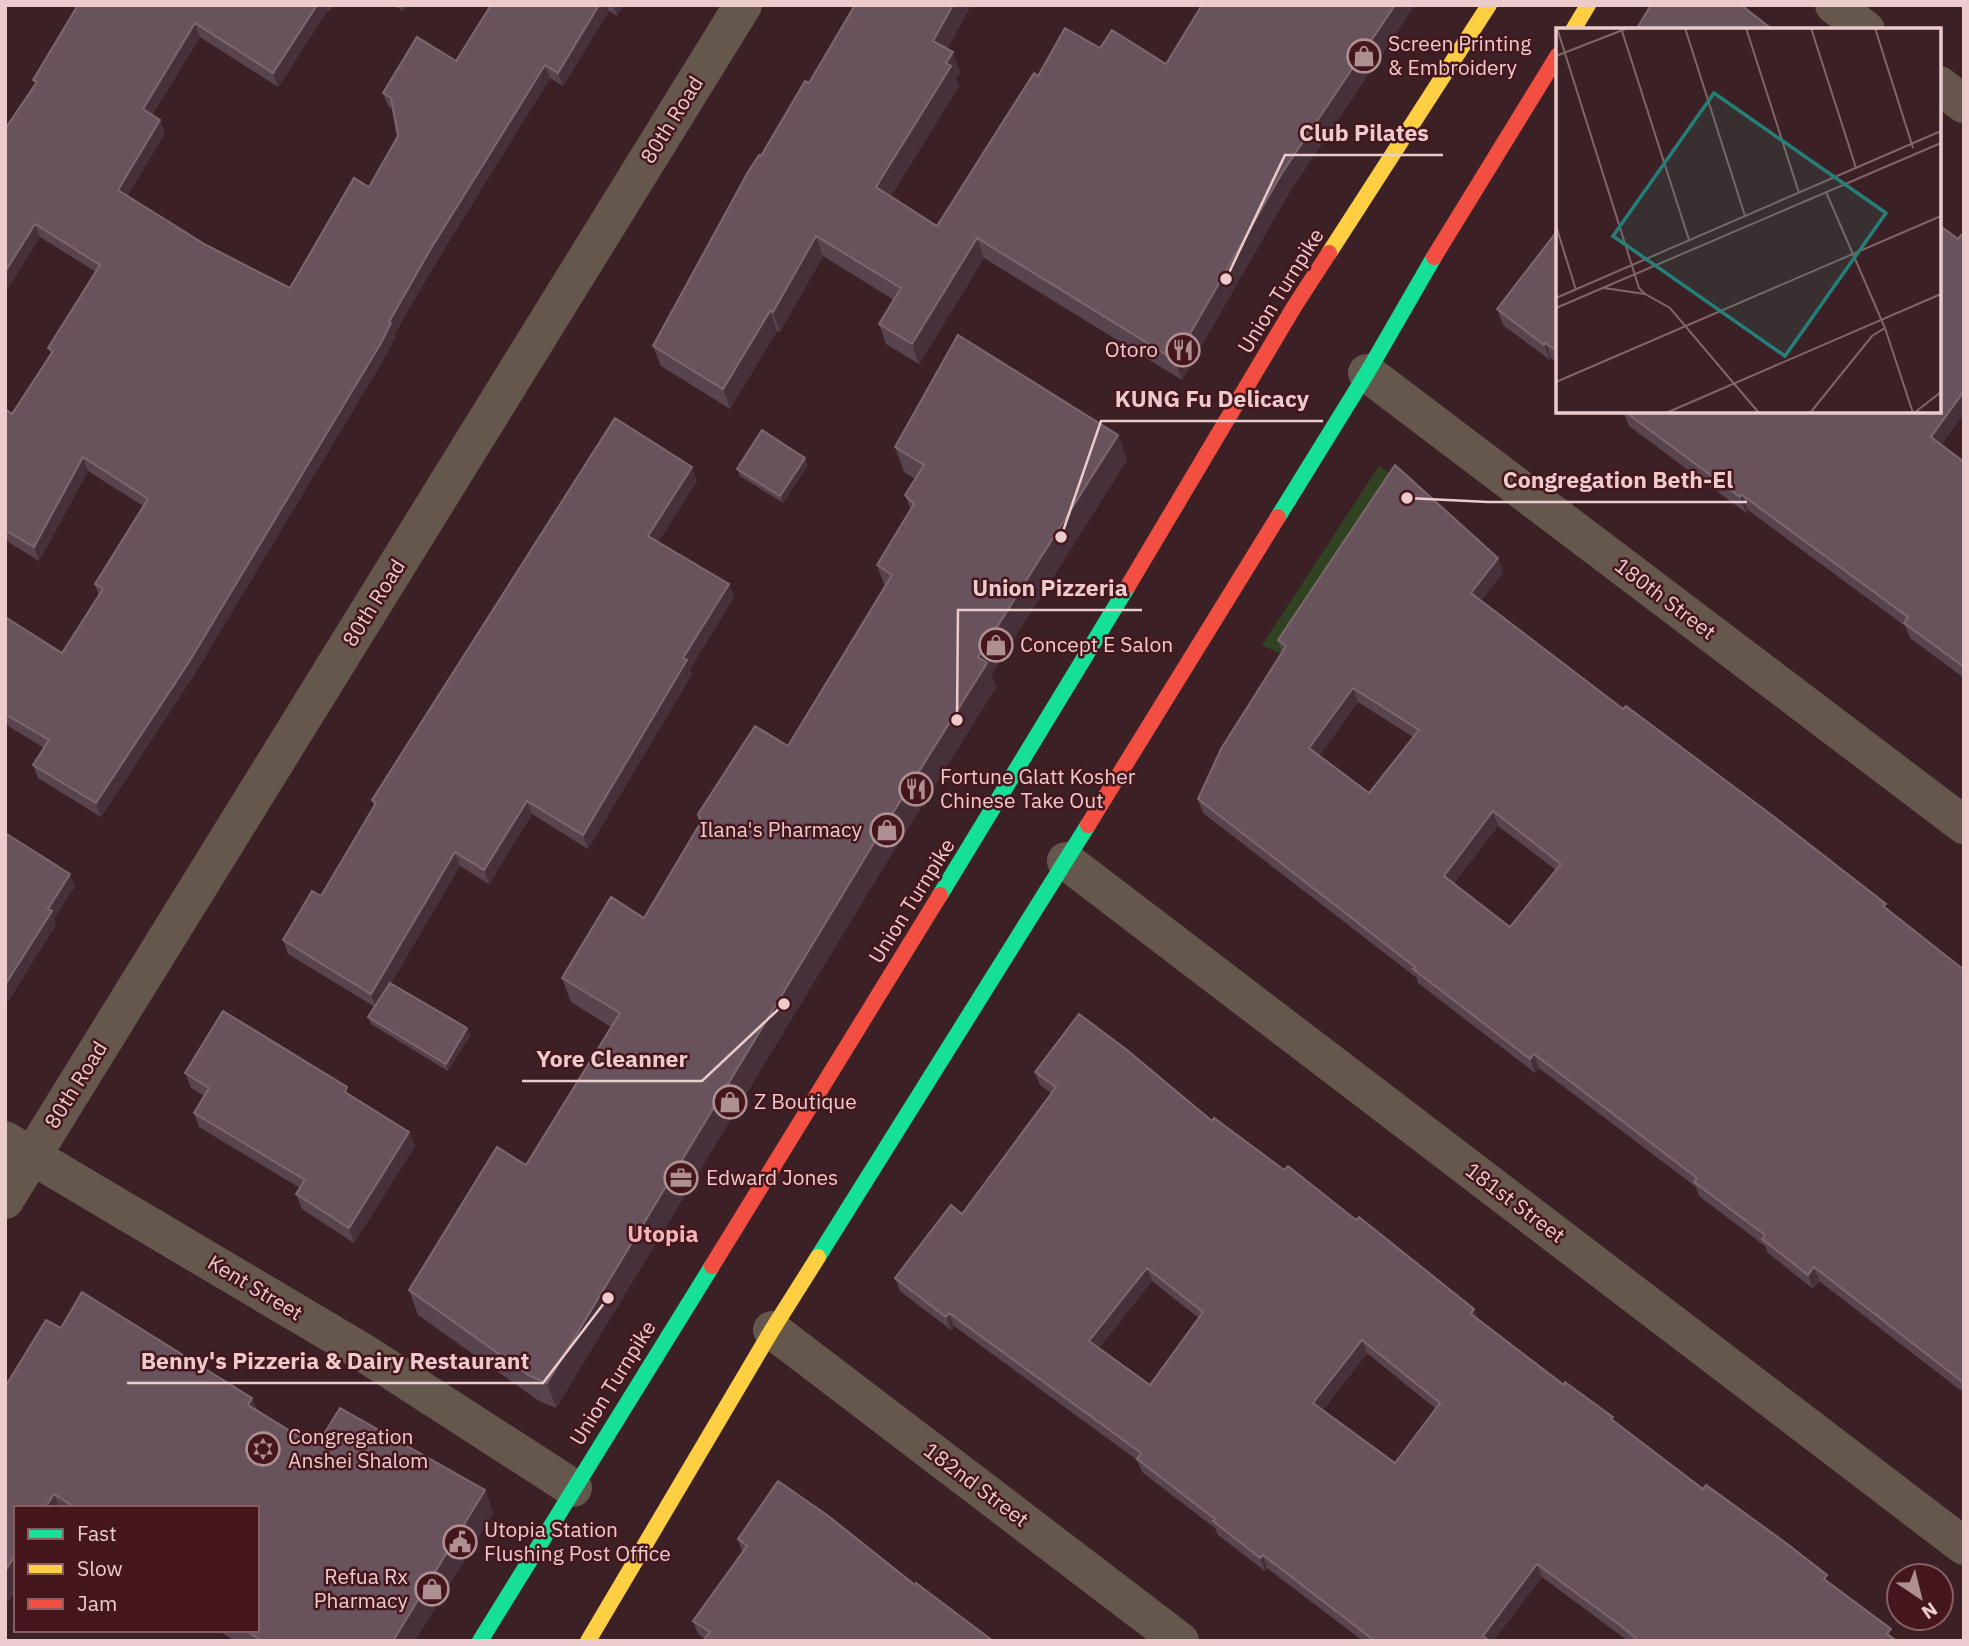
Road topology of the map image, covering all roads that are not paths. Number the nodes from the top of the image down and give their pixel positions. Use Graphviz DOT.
graph roads {
  1 [pos="743,5"];
  2 [pos="1489,5"];
  3 [pos="1588,5"];
  4 [pos="1834,5"];
  5 [pos="1574,28"];
  6 [pos="1863,28"];
  7 [pos="1556,58"];
  8 [pos="1941,87"];
  9 [pos="1964,104"];
  10 [pos="1367,373"];
  11 [pos="1964,825"];
  12 [pos="1066,861"];
  13 [pos="19,1148"];
  14 [pos="5,1200"];
  15 [pos="772,1330"];
  16 [pos="572,1488"];
  17 [pos="1964,1546"];
  18 [pos="480,1641"];
  19 [pos="588,1641"];
  20 [pos="1180,1641"];
  1 -- 13 [label="street, 80th Road"];
  2 -- 16 [label="main road, Union Turnpike"];
  3 -- 5 [label="main road"];
  4 -- 6 [label="street"];
  7 -- 10 [label="main road"];
  8 -- 9 [label="street"];
  10 -- 11 [label="street, 180th Street"];
  10 -- 12 [label="main road"];
  12 -- 15 [label="main road"];
  12 -- 17 [label="street, 181st Street"];
  13 -- 14 [label="street, 80th Road"];
  13 -- 16 [label="street, Kent Street"];
  15 -- 19 [label="main road"];
  15 -- 20 [label="street, 182nd Street"];
  16 -- 18 [label="main road, Union Turnpike"];
}
